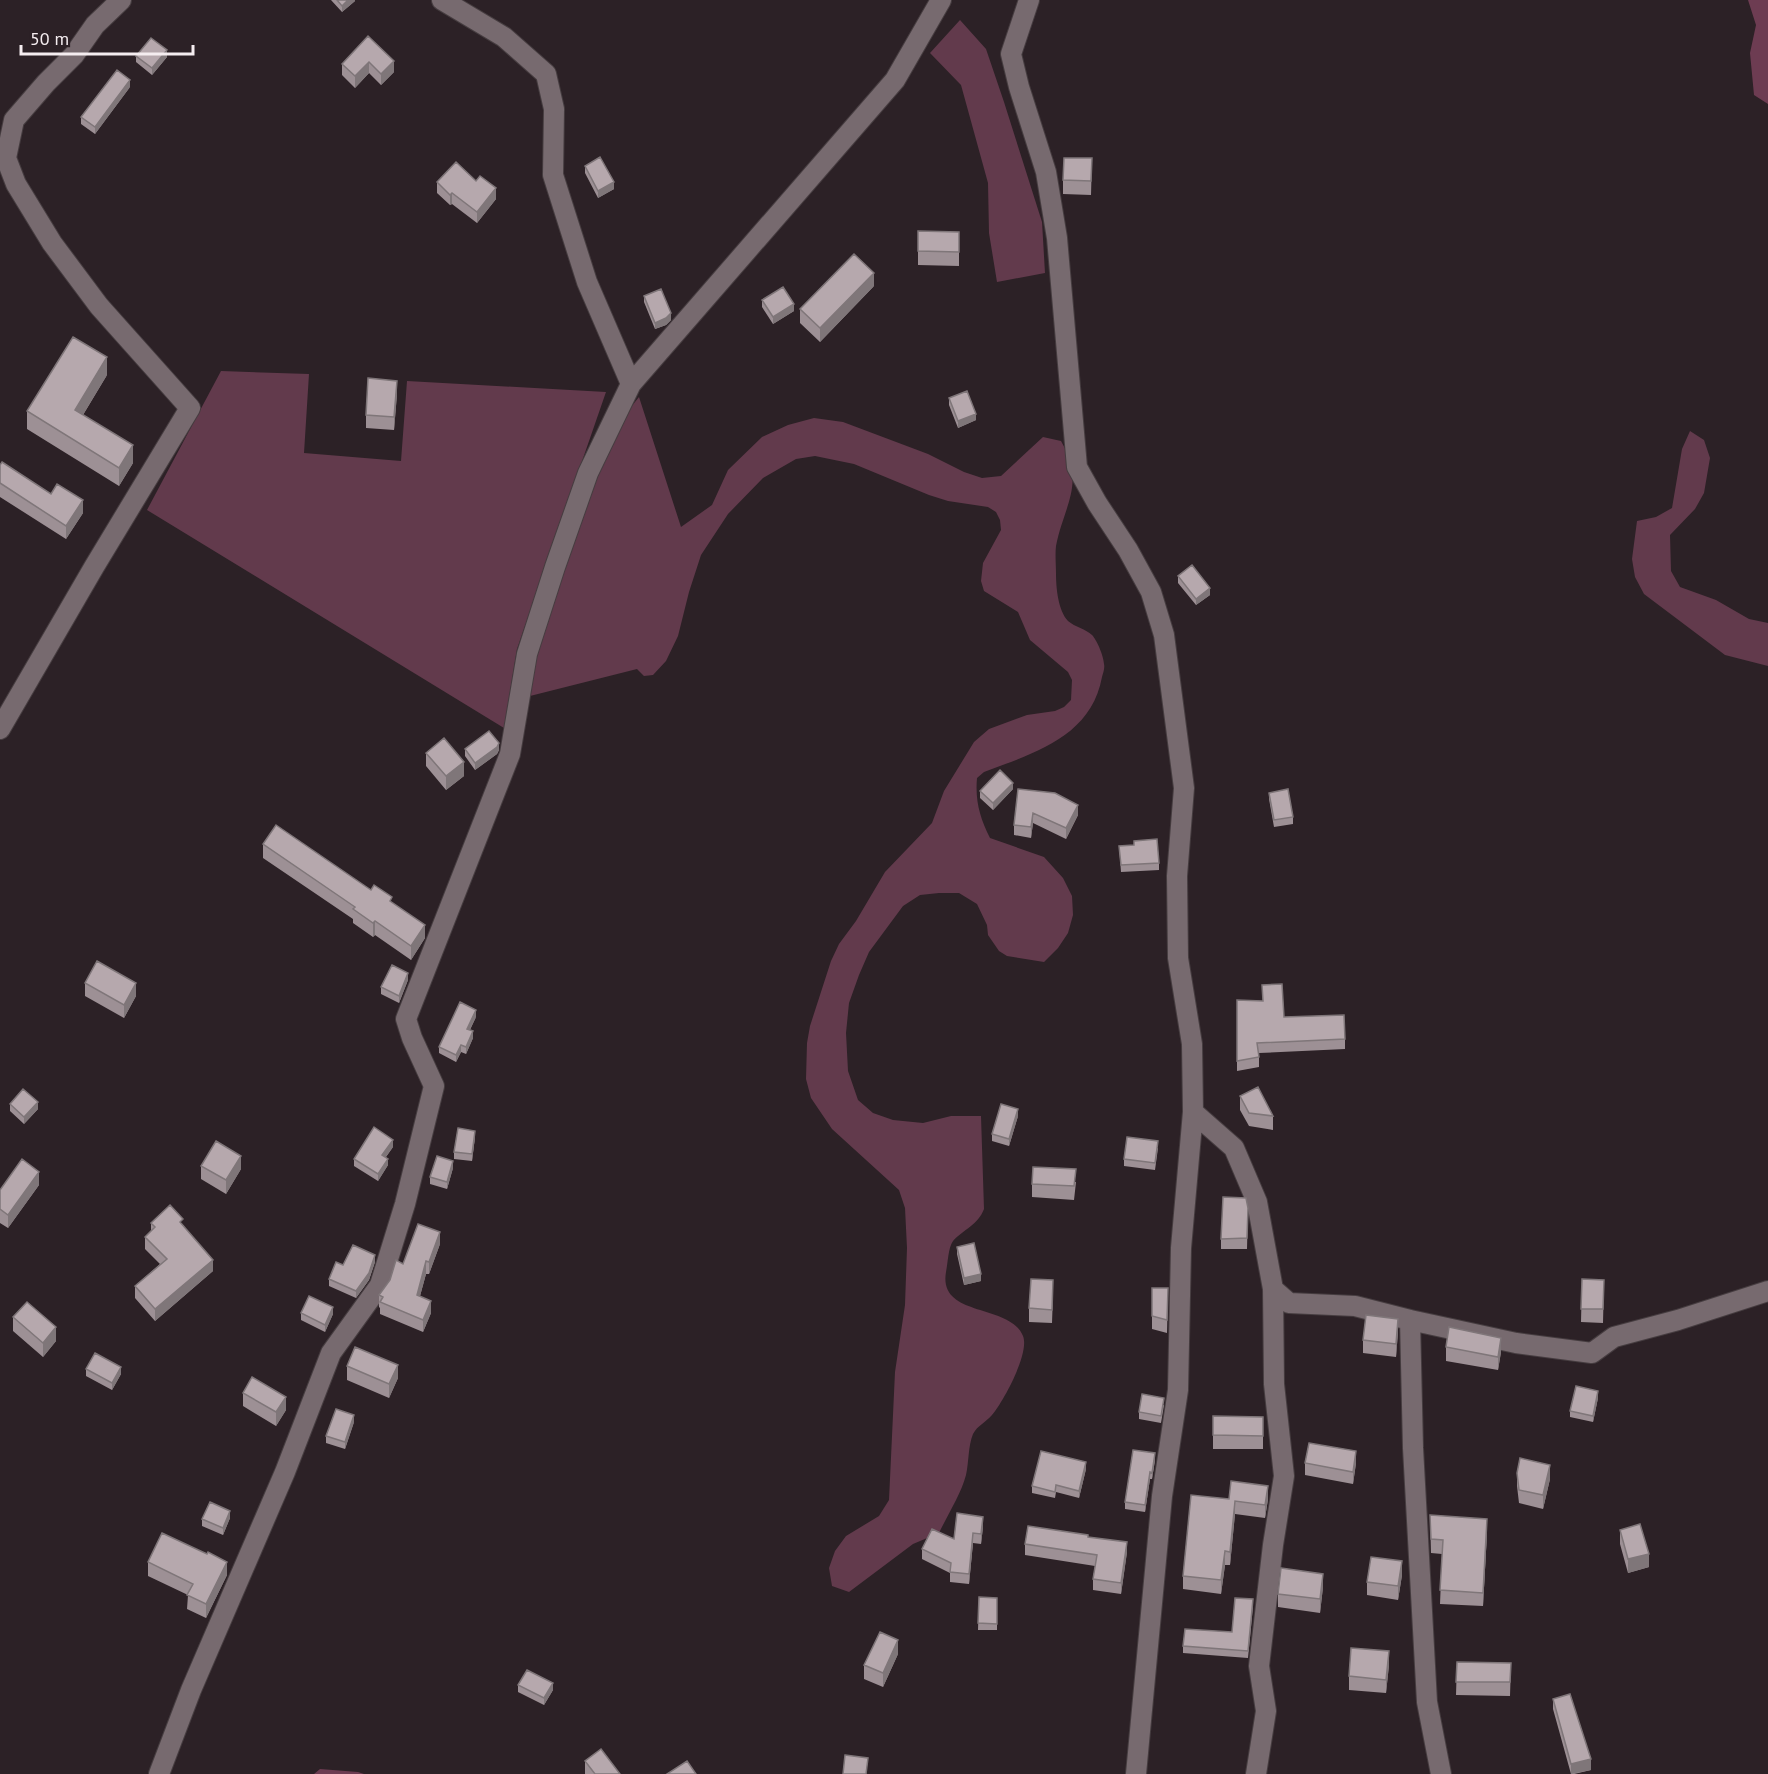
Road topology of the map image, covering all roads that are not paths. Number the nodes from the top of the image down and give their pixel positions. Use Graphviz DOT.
graph roads {
  1 [pos="121,0"];
  2 [pos="442,0"];
  3 [pos="941,0"];
  4 [pos="1029,0"];
  5 [pos="631,384"];
  6 [pos="0,729"];
  7 [pos="1193,1112"];
  8 [pos="1273,1289"];
  9 [pos="1768,1291"];
  10 [pos="1410,1320"];
  11 [pos="159,1774"];
  12 [pos="1136,1774"];
  13 [pos="1256,1774"];
  14 [pos="1441,1774"];
  1 -- 6 [label="street"];
  2 -- 5 [label="street"];
  3 -- 5 [label="street"];
  4 -- 7 [label="street"];
  5 -- 11 [label="street"];
  7 -- 8 [label="street"];
  7 -- 12 [label="street"];
  8 -- 10 [label="street"];
  8 -- 13 [label="street"];
  9 -- 10 [label="street"];
  10 -- 14 [label="street"];
}
